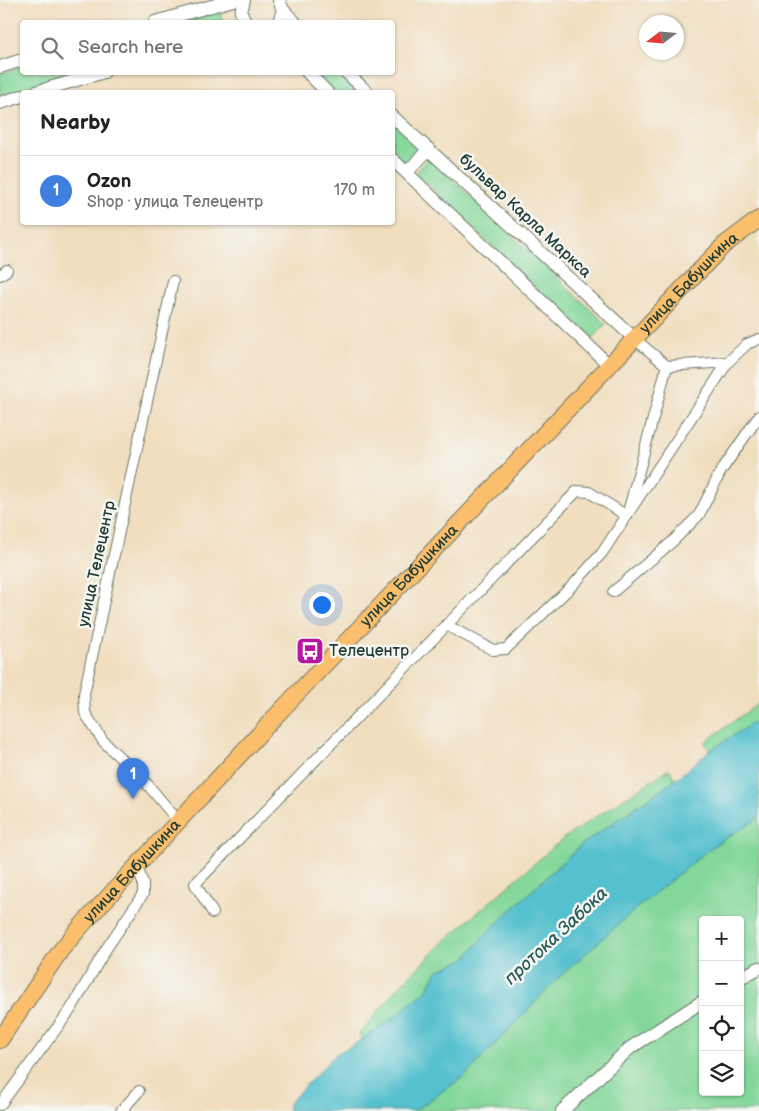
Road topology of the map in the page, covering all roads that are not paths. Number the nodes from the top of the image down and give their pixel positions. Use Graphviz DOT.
graph roads {
  1 [pos="233,0"];
  2 [pos="244,0"];
  3 [pos="281,5"];
  4 [pos="162,20"];
  5 [pos="244,20"];
  6 [pos="278,20"];
  7 [pos="293,20"];
  8 [pos="20,61"];
  9 [pos="0,67"];
  10 [pos="91,75"];
  11 [pos="310,75"];
  12 [pos="349,75"];
  13 [pos="43,90"];
  14 [pos="325,90"];
  15 [pos="365,90"];
  16 [pos="20,97"];
  17 [pos="0,103"];
  18 [pos="395,119"];
  19 [pos="429,149"];
  20 [pos="395,162"];
  21 [pos="407,172"];
  22 [pos="759,219"];
  23 [pos="174,281"];
  24 [pos="635,339"];
  25 [pos="759,339"];
  26 [pos="728,362"];
  27 [pos="610,366"];
  28 [pos="667,366"];
  29 [pos="759,416"];
  30 [pos="627,516"];
  31 [pos="613,592"];
  32 [pos="446,625"];
  33 [pos="178,821"];
  34 [pos="137,867"];
  35 [pos="213,913"];
  36 [pos="759,968"];
  37 [pos="744,976"];
  38 [pos="699,1003"];
  39 [pos="0,1040"];
  40 [pos="139,1091"];
  41 [pos="0,1105"];
  42 [pos="121,1111"];
  43 [pos="562,1111"];
  1 -- 4 [label="street"];
  2 -- 5 [label="street"];
  3 -- 6 [label="street"];
  3 -- 7 [label="street"];
  8 -- 9 [label="street"];
  10 -- 13 [label="street"];
  11 -- 14 [label="street"];
  12 -- 15 [label="street"];
  16 -- 17 [label="street"];
  18 -- 19 [label="street, бульвар Карла Маркса"];
  19 -- 21 [label="street"];
  19 -- 24 [label="street, бульвар Карла Маркса"];
  20 -- 21 [label="street"];
  21 -- 27 [label="street"];
  22 -- 24 [label="main road, улица Бабушкина"];
  23 -- 33 [label="street, улица Телецентр"];
  24 -- 27 [label="main road, улица Бабушкина"];
  24 -- 28 [label="street"];
  25 -- 26 [label="street"];
  26 -- 28 [label="street"];
  26 -- 30 [label="street"];
  27 -- 33 [label="main road, улица Бабушкина"];
  28 -- 30 [label="street"];
  29 -- 31 [label="street"];
  30 -- 32 [label="street"];
  30 -- 32 [label="street"];
  32 -- 35 [label="street"];
  33 -- 34 [label="main road, улица Бабушкина"];
  34 -- 39 [label="main road, улица Бабушкина"];
  34 -- 41 [label="street"];
  36 -- 37 [label="street"];
  38 -- 43 [label="street"];
  40 -- 42 [label="street"];
}
